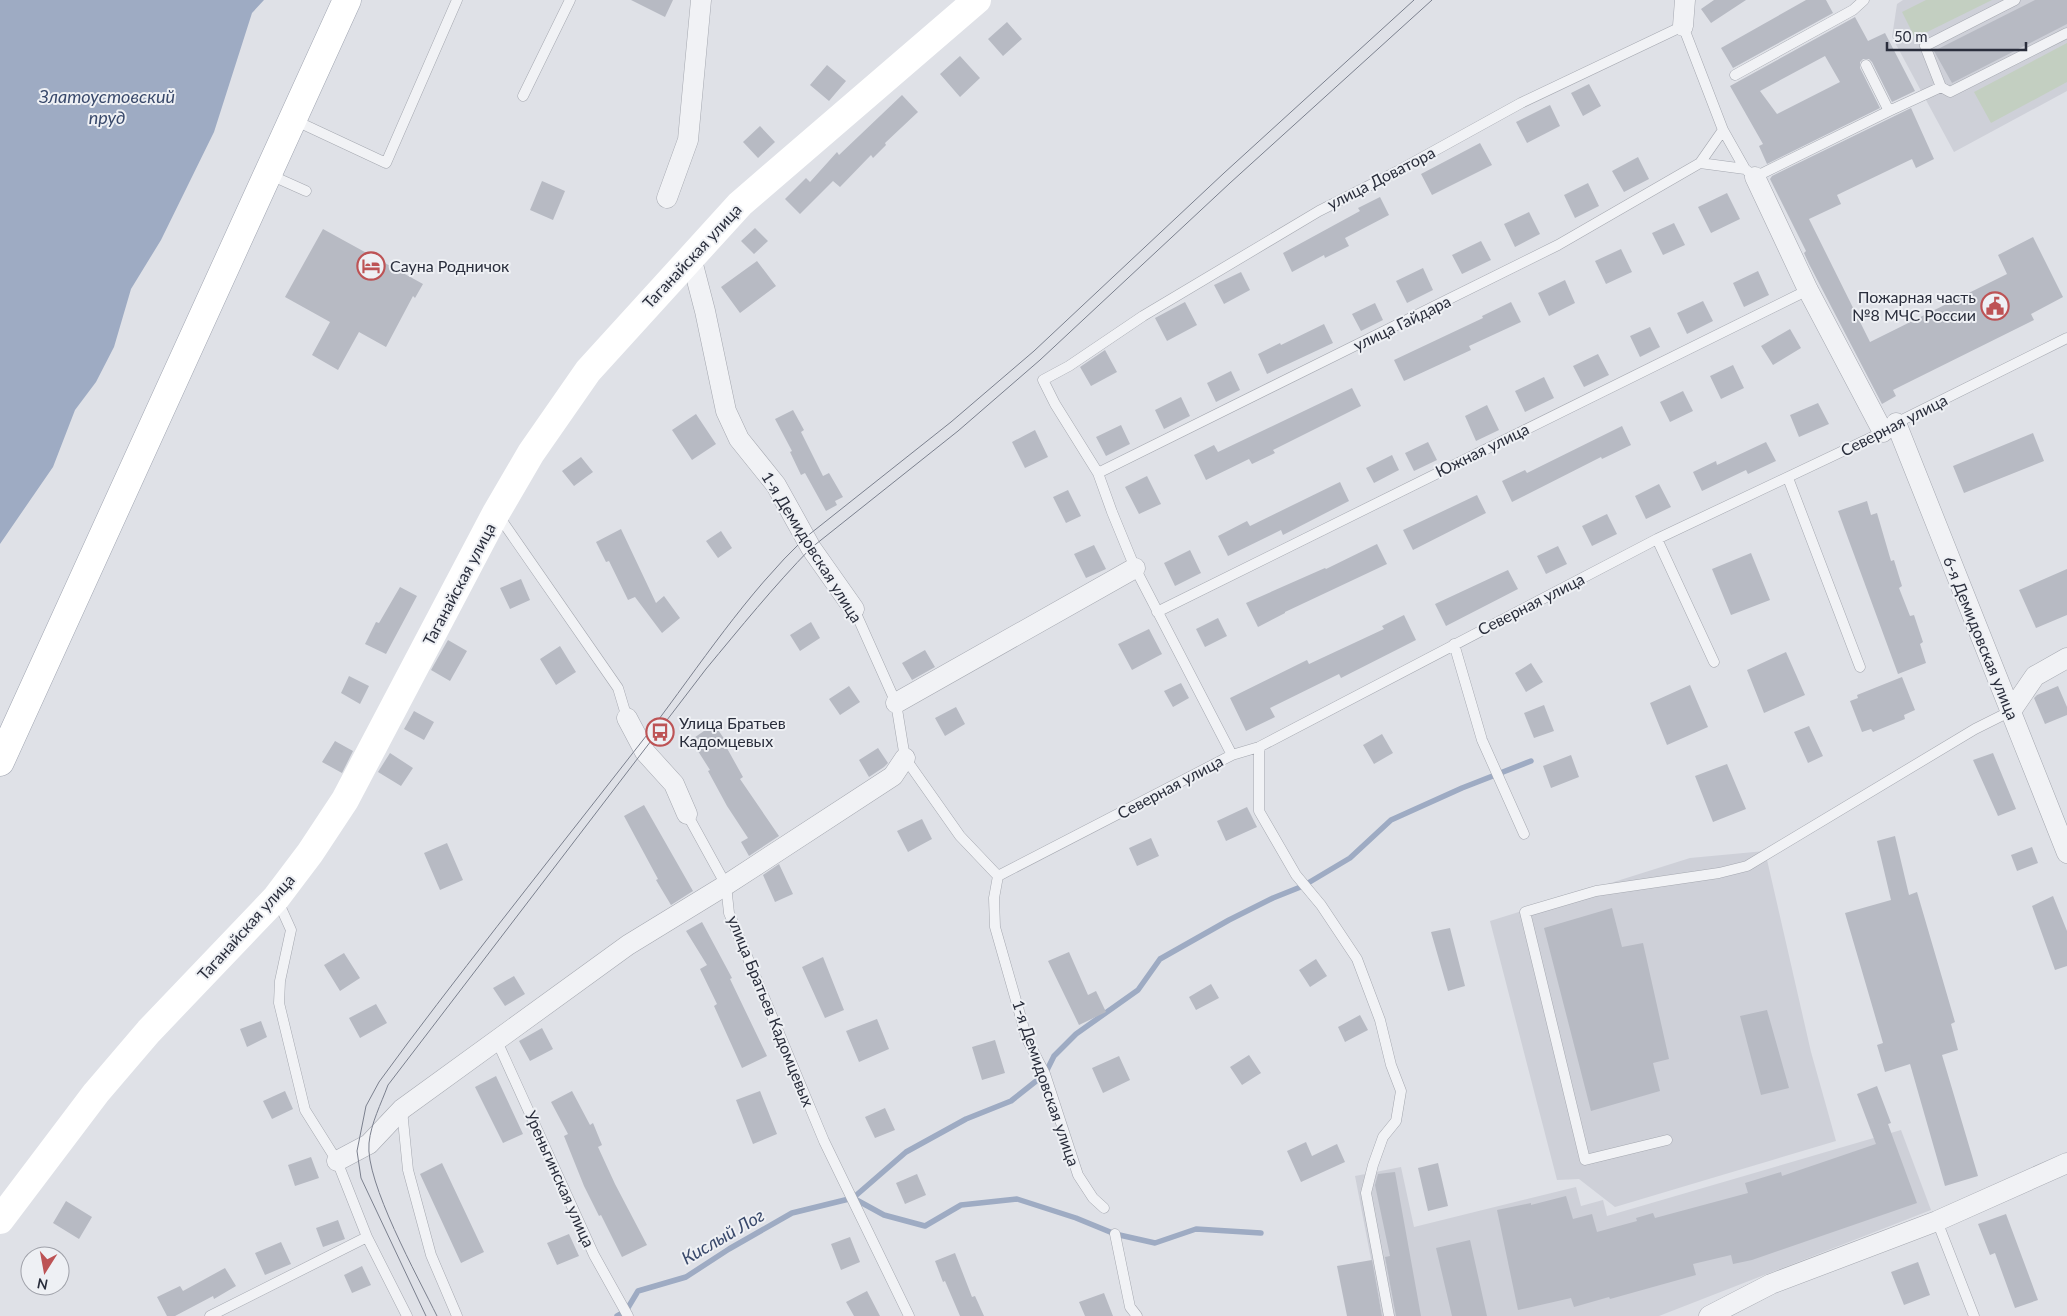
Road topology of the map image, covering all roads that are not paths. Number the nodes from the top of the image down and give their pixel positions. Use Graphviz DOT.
graph roads {
  1 [pos="457,0"];
  2 [pos="570,0"];
  3 [pos="701,0"];
  4 [pos="977,0"];
  5 [pos="1685,0"];
  6 [pos="1864,0"];
  7 [pos="2015,0"];
  8 [pos="341,12"];
  9 [pos="1683,26"];
  10 [pos="2067,32"];
  11 [pos="1866,65"];
  12 [pos="1735,75"];
  13 [pos="1940,87"];
  14 [pos="523,96"];
  15 [pos="1889,111"];
  16 [pos="292,120"];
  17 [pos="1723,130"];
  18 [pos="1700,163"];
  19 [pos="1750,173"];
  20 [pos="267,174"];
  21 [pos="306,191"];
  22 [pos="667,198"];
  23 [pos="691,257"];
  24 [pos="1808,290"];
  25 [pos="2067,338"];
  26 [pos="1889,428"];
  27 [pos="1098,473"];
  28 [pos="1788,478"];
  29 [pos="496,513"];
  30 [pos="1657,539"];
  31 [pos="1136,568"];
  32 [pos="854,609"];
  33 [pos="1157,612"];
  34 [pos="1454,644"];
  35 [pos="2067,658"];
  36 [pos="1714,662"];
  37 [pos="1860,667"];
  38 [pos="896,704"];
  39 [pos="2011,711"];
  40 [pos="627,718"];
  41 [pos="1259,747"];
  42 [pos="1232,755"];
  43 [pos="906,758"];
  44 [pos="0,762"];
  45 [pos="687,814"];
  46 [pos="1524,834"];
  47 [pos="2067,852"];
  48 [pos="998,876"];
  49 [pos="726,885"];
  50 [pos="276,898"];
  51 [pos="496,1039"];
  52 [pos="402,1109"];
  53 [pos="1667,1140"];
  54 [pos="338,1161"];
  55 [pos="2067,1163"];
  56 [pos="1104,1208"];
  57 [pos="0,1220"];
  58 [pos="1937,1221"];
  59 [pos="1115,1234"];
  60 [pos="367,1238"];
  61 [pos="1730,1311"];
  62 [pos="210,1316"];
  63 [pos="407,1316"];
  64 [pos="457,1316"];
  65 [pos="628,1316"];
  66 [pos="909,1316"];
  67 [pos="1137,1316"];
  68 [pos="1388,1316"];
  69 [pos="1709,1316"];
  70 [pos="1974,1316"];
  1 -- 16 [label="lane"];
  2 -- 14 [label="lane"];
  3 -- 22 [label="street"];
  4 -- 23 [label="main road, Таганайская улица"];
  5 -- 9 [label="street"];
  6 -- 12 [label="lane"];
  7 -- 13 [label="lane"];
  8 -- 16 [label="main road"];
  9 -- 17 [label="lane"];
  9 -- 27 [label="lane, улица Доватора"];
  10 -- 13 [label="lane"];
  11 -- 15 [label="lane"];
  13 -- 15 [label="lane"];
  15 -- 19 [label="lane"];
  16 -- 20 [label="main road"];
  17 -- 18 [label="lane"];
  17 -- 19 [label="lane"];
  18 -- 19 [label="lane"];
  18 -- 27 [label="lane, улица Гайдара"];
  19 -- 24 [label="street, 6-я Демидовская улица"];
  20 -- 21 [label="lane"];
  20 -- 44 [label="main road"];
  23 -- 29 [label="main road, Таганайская улица"];
  23 -- 32 [label="street, 1-я Демидовская улица"];
  24 -- 26 [label="street, 6-я Демидовская улица"];
  24 -- 33 [label="lane, Южная улица"];
  25 -- 26 [label="lane, Северная улица"];
  26 -- 28 [label="lane, Северная улица"];
  26 -- 39 [label="street, 6-я Демидовская улица"];
  27 -- 31 [label="lane"];
  28 -- 30 [label="lane, Северная улица"];
  28 -- 37 [label="lane"];
  29 -- 40 [label="lane, улица Братьев Кадомцевых"];
  29 -- 50 [label="main road, Таганайская улица"];
  30 -- 34 [label="lane, Северная улица"];
  30 -- 36 [label="lane"];
  31 -- 33 [label="lane"];
  31 -- 38 [label="street"];
  32 -- 38 [label="lane, 1-я Демидовская улица"];
  33 -- 42 [label="lane"];
  34 -- 41 [label="lane, Северная улица"];
  34 -- 46 [label="lane"];
  35 -- 39 [label="street"];
  38 -- 43 [label="lane, 1-я Демидовская улица"];
  39 -- 47 [label="street, 6-я Демидовская улица"];
  39 -- 53 [label="lane"];
  40 -- 45 [label="street, улица Братьев Кадомцевых"];
  41 -- 42 [label="lane, Северная улица"];
  41 -- 68 [label="lane"];
  42 -- 48 [label="lane, Северная улица"];
  43 -- 48 [label="lane, 1-я Демидовская улица"];
  43 -- 49 [label="street"];
  45 -- 49 [label="lane, улица Братьев Кадомцевых"];
  48 -- 56 [label="lane, 1-я Демидовская улица"];
  49 -- 51 [label="street"];
  49 -- 66 [label="lane, улица Братьев Кадомцевых"];
  50 -- 54 [label="lane"];
  50 -- 57 [label="main road, Таганайская улица"];
  51 -- 52 [label="street"];
  51 -- 65 [label="lane, Уреньгинская улица"];
  52 -- 54 [label="street"];
  52 -- 64 [label="lane"];
  54 -- 60 [label="lane"];
  55 -- 58 [label="street"];
  58 -- 61 [label="street"];
  58 -- 70 [label="lane"];
  59 -- 67 [label="lane"];
  60 -- 62 [label="lane"];
  60 -- 63 [label="lane"];
  61 -- 69 [label="street"];
}
